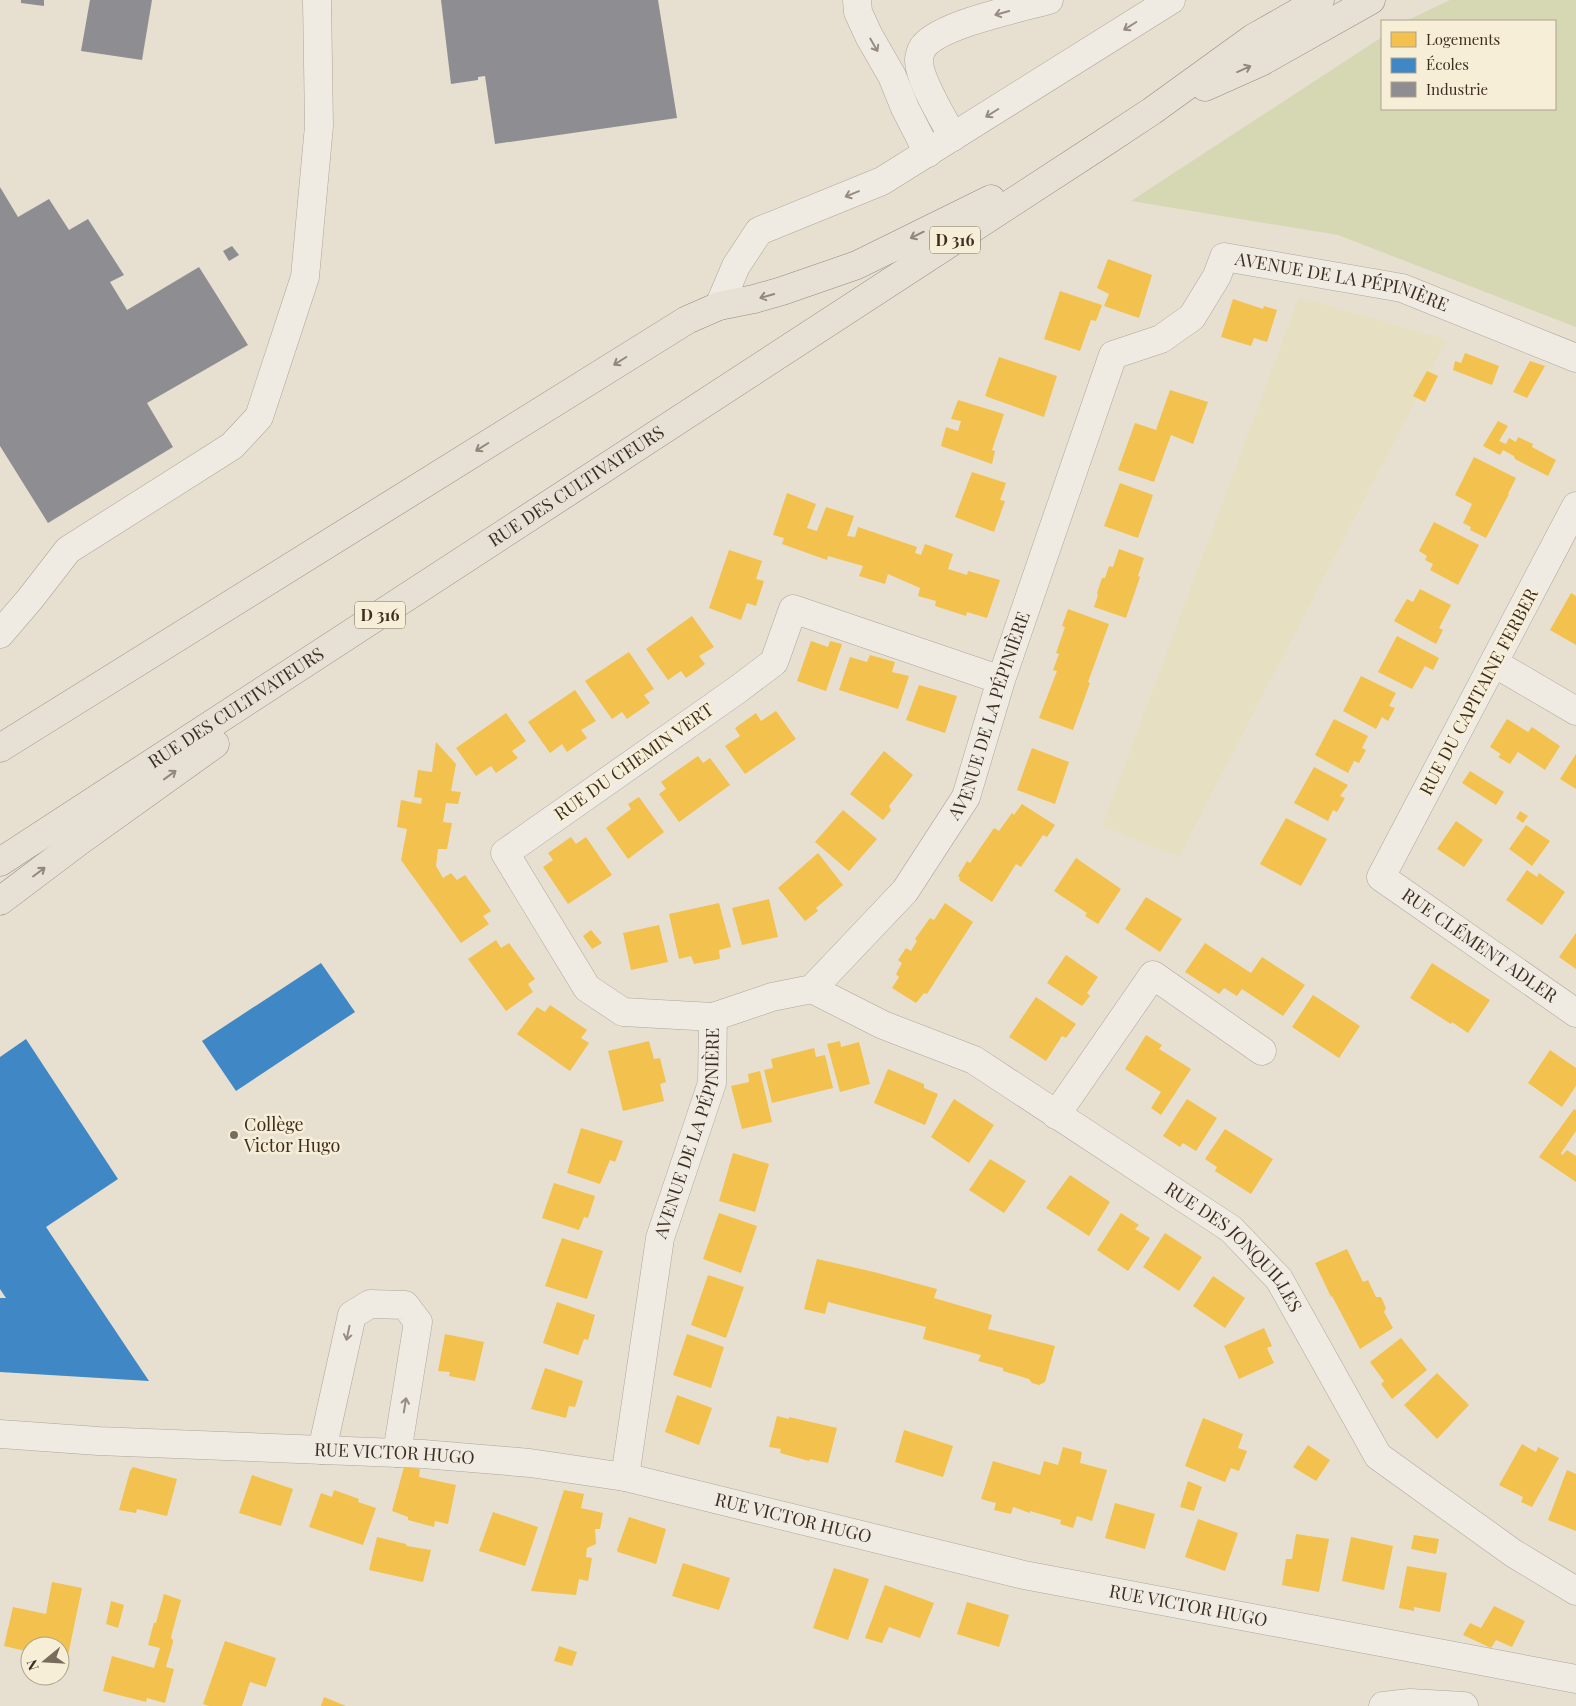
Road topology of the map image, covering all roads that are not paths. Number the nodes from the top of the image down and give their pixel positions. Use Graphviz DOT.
graph roads {
  1 [pos="317,0"];
  2 [pos="857,0"];
  3 [pos="1049,0"];
  4 [pos="1171,0"];
  5 [pos="1320,0"];
  6 [pos="1371,0"];
  7 [pos="1152,111"];
  8 [pos="953,137"];
  9 [pos="1102,144"];
  10 [pos="928,153"];
  11 [pos="719,306"];
  12 [pos="1576,358"];
  13 [pos="759,368"];
  14 [pos="1576,506"];
  15 [pos="0,634"];
  16 [pos="1494,663"];
  17 [pos="1001,680"];
  18 [pos="1576,711"];
  19 [pos="0,748"];
  20 [pos="0,862"];
  21 [pos="1381,877"];
  22 [pos="0,901"];
  23 [pos="812,989"];
  24 [pos="1576,1013"];
  25 [pos="713,1017"];
  26 [pos="1262,1051"];
  27 [pos="1056,1114"];
  28 [pos="0,1434"];
  29 [pos="322,1450"];
  30 [pos="397,1453"];
  31 [pos="625,1477"];
  32 [pos="1576,1591"];
  33 [pos="1576,1679"];
  34 [pos="1383,1706"];
  35 [pos="1464,1706"];
  1 -- 15 [label="street"];
  2 -- 10 [label="street, one-way"];
  3 -- 8 [label="street, one-way"];
  4 -- 8 [label="street, one-way"];
  5 -- 7 [label="main road, RUE DES CULTIVATEURS / D 316"];
  7 -- 6 [label="main road, RUE DES CULTIVATEURS / D 316, one-way"];
  7 -- 9 [label="main road, RUE DES CULTIVATEURS / D 316"];
  8 -- 10 [label="street"];
  9 -- 11 [label="main road, one-way"];
  9 -- 13 [label="main road, RUE DES CULTIVATEURS / D 316"];
  10 -- 11 [label="street, one-way"];
  11 -- 19 [label="main road, one-way"];
  12 -- 17 [label="street, AVENUE DE LA PÉPINIÈRE"];
  13 -- 20 [label="main road, RUE DES CULTIVATEURS / D 316"];
  22 -- 13 [label="main road, one-way"];
  14 -- 16 [label="street, RUE DU CAPITAINE FERBER"];
  16 -- 18 [label="street"];
  16 -- 21 [label="street, RUE DU CAPITAINE FERBER"];
  17 -- 23 [label="street, AVENUE DE LA PÉPINIÈRE"];
  17 -- 25 [label="street, RUE DU CHEMIN VERT"];
  21 -- 24 [label="street, RUE CLÉMENT ADLER"];
  23 -- 25 [label="street, AVENUE DE LA PÉPINIÈRE"];
  23 -- 27 [label="street, RUE DES JONQUILLES"];
  25 -- 31 [label="street, AVENUE DE LA PÉPINIÈRE"];
  26 -- 27 [label="street"];
  27 -- 32 [label="street, RUE DES JONQUILLES"];
  28 -- 29 [label="street, RUE VICTOR HUGO"];
  29 -- 30 [label="street, RUE VICTOR HUGO"];
  30 -- 29 [label="street, one-way"];
  30 -- 31 [label="street, RUE VICTOR HUGO"];
  31 -- 33 [label="street, RUE VICTOR HUGO"];
  34 -- 35 [label="street"];
}
